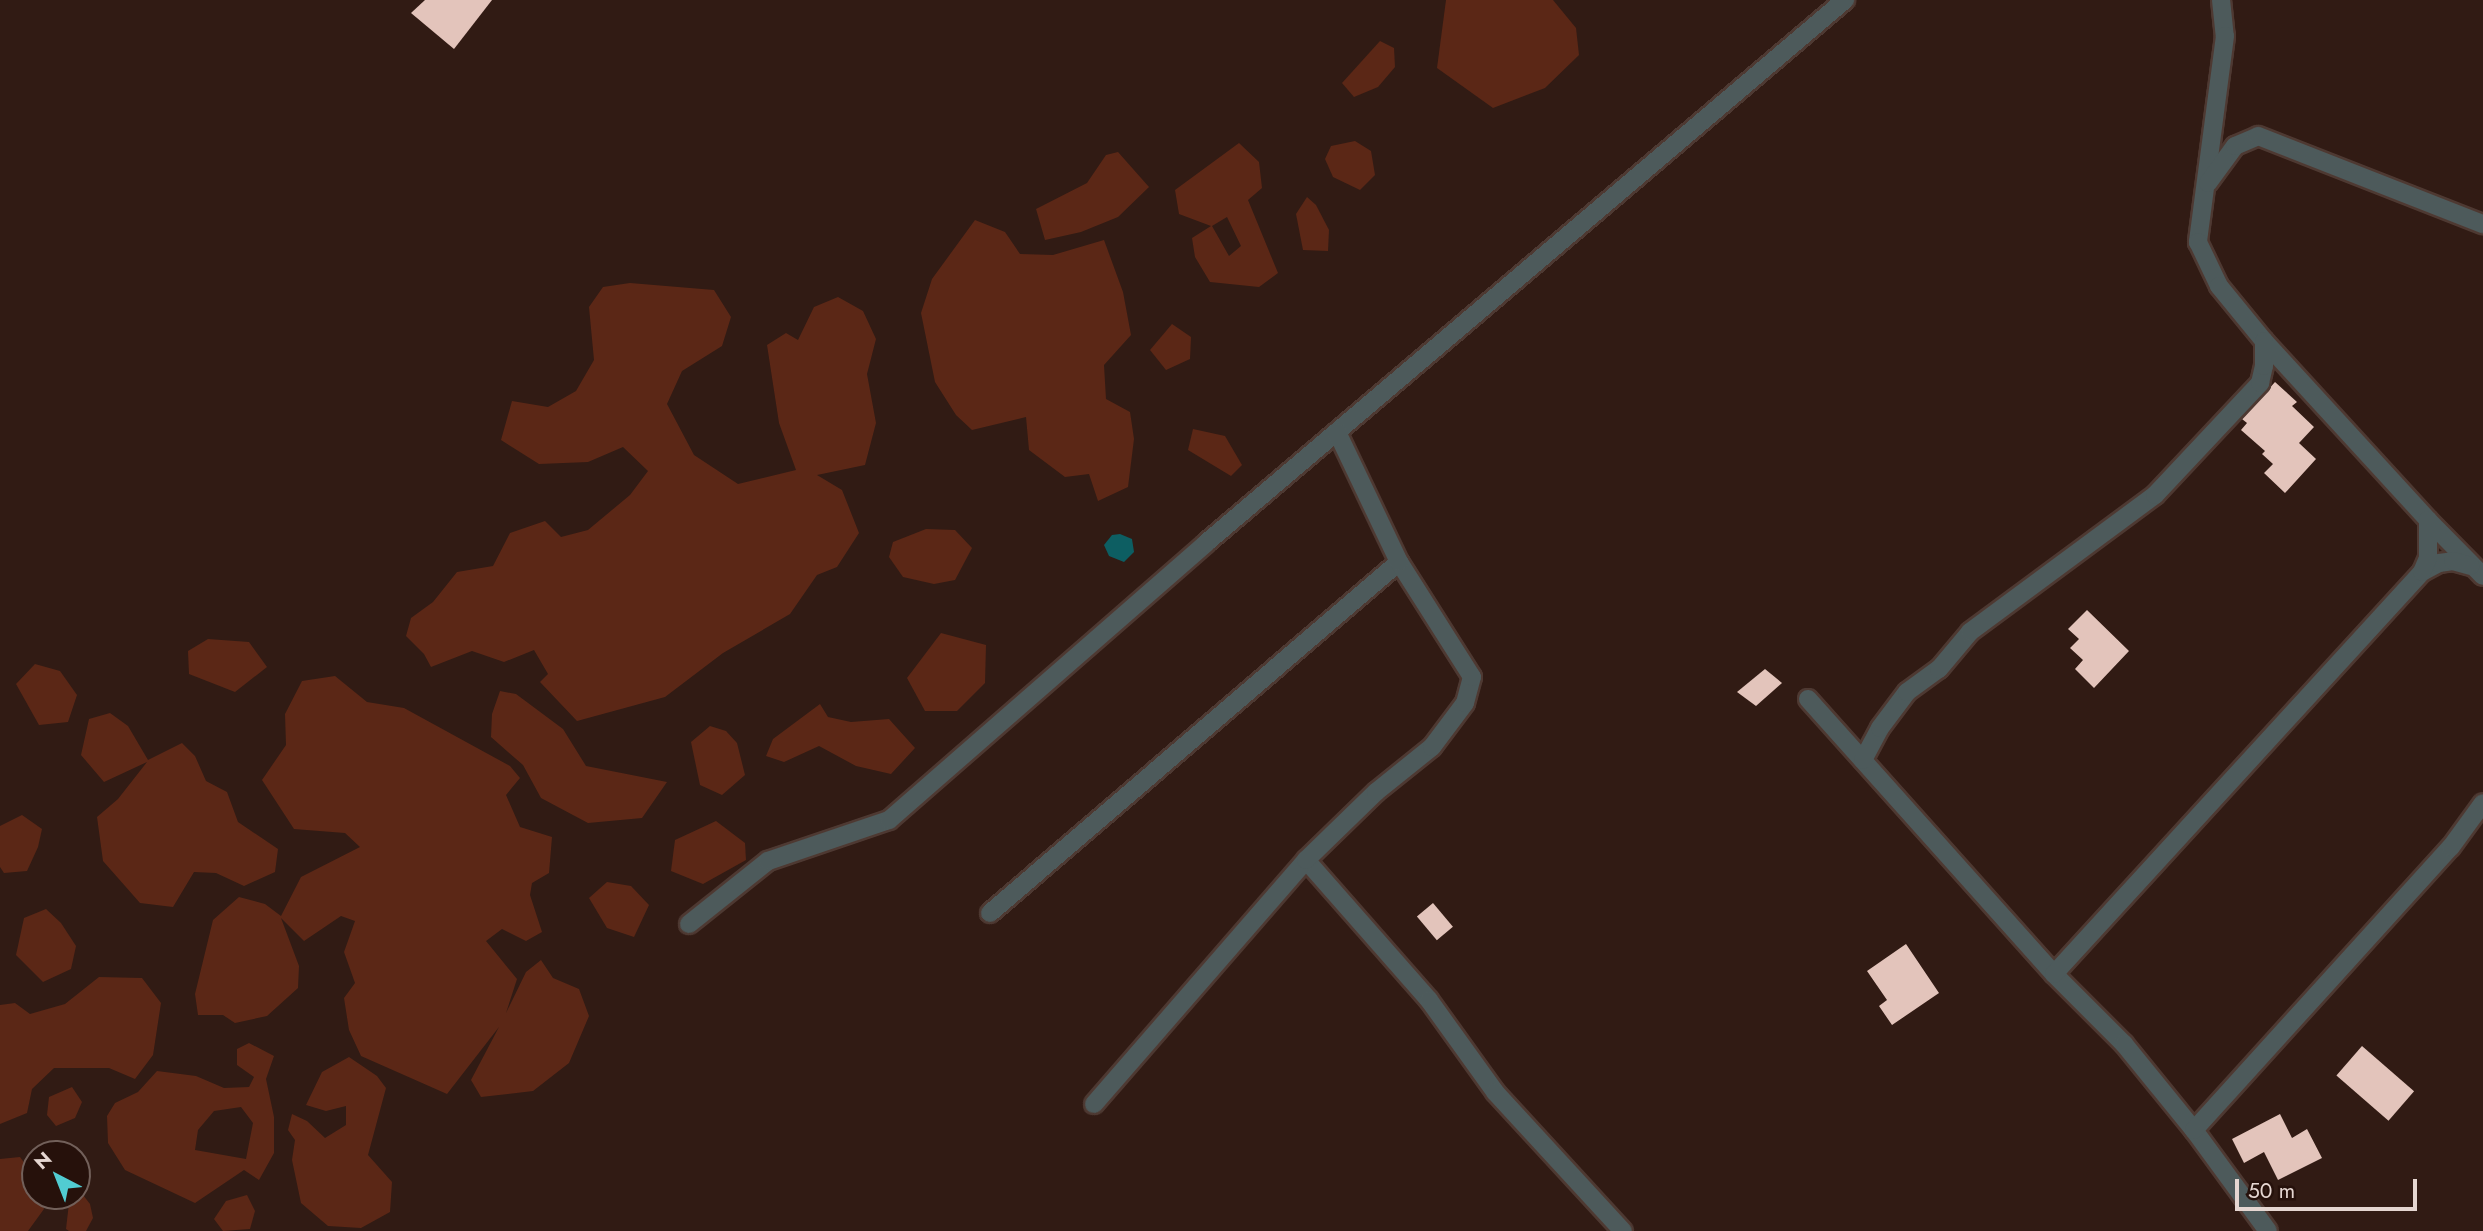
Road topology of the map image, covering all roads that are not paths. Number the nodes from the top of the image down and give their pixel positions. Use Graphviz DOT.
graph roads {
  1 [pos="1844,0"];
  2 [pos="2221,0"];
  3 [pos="2206,185"];
  4 [pos="2483,224"];
  5 [pos="2264,341"];
  6 [pos="2298,380"];
  7 [pos="2259,383"];
  8 [pos="1337,432"];
  9 [pos="2428,520"];
  10 [pos="1399,562"];
  11 [pos="2477,571"];
  12 [pos="2422,572"];
  13 [pos="1808,699"];
  14 [pos="1863,760"];
  15 [pos="2483,803"];
  16 [pos="1306,860"];
  17 [pos="990,913"];
  18 [pos="689,924"];
  19 [pos="2054,974"];
  20 [pos="1094,1104"];
  21 [pos="2194,1129"];
  22 [pos="1623,1231"];
  23 [pos="2268,1231"];
  1 -- 8 [label="street"];
  2 -- 3 [label="street"];
  3 -- 4 [label="street"];
  3 -- 5 [label="street"];
  5 -- 6 [label="street"];
  5 -- 7 [label="street"];
  6 -- 7 [label="street"];
  6 -- 9 [label="street"];
  7 -- 14 [label="street"];
  8 -- 10 [label="street"];
  8 -- 18 [label="street"];
  9 -- 11 [label="street"];
  9 -- 12 [label="street"];
  10 -- 16 [label="street"];
  10 -- 17 [label="street"];
  11 -- 12 [label="street"];
  12 -- 19 [label="street"];
  13 -- 14 [label="street"];
  14 -- 19 [label="street"];
  15 -- 21 [label="street"];
  16 -- 20 [label="street"];
  16 -- 22 [label="street"];
  19 -- 21 [label="street"];
  21 -- 23 [label="street"];
}
